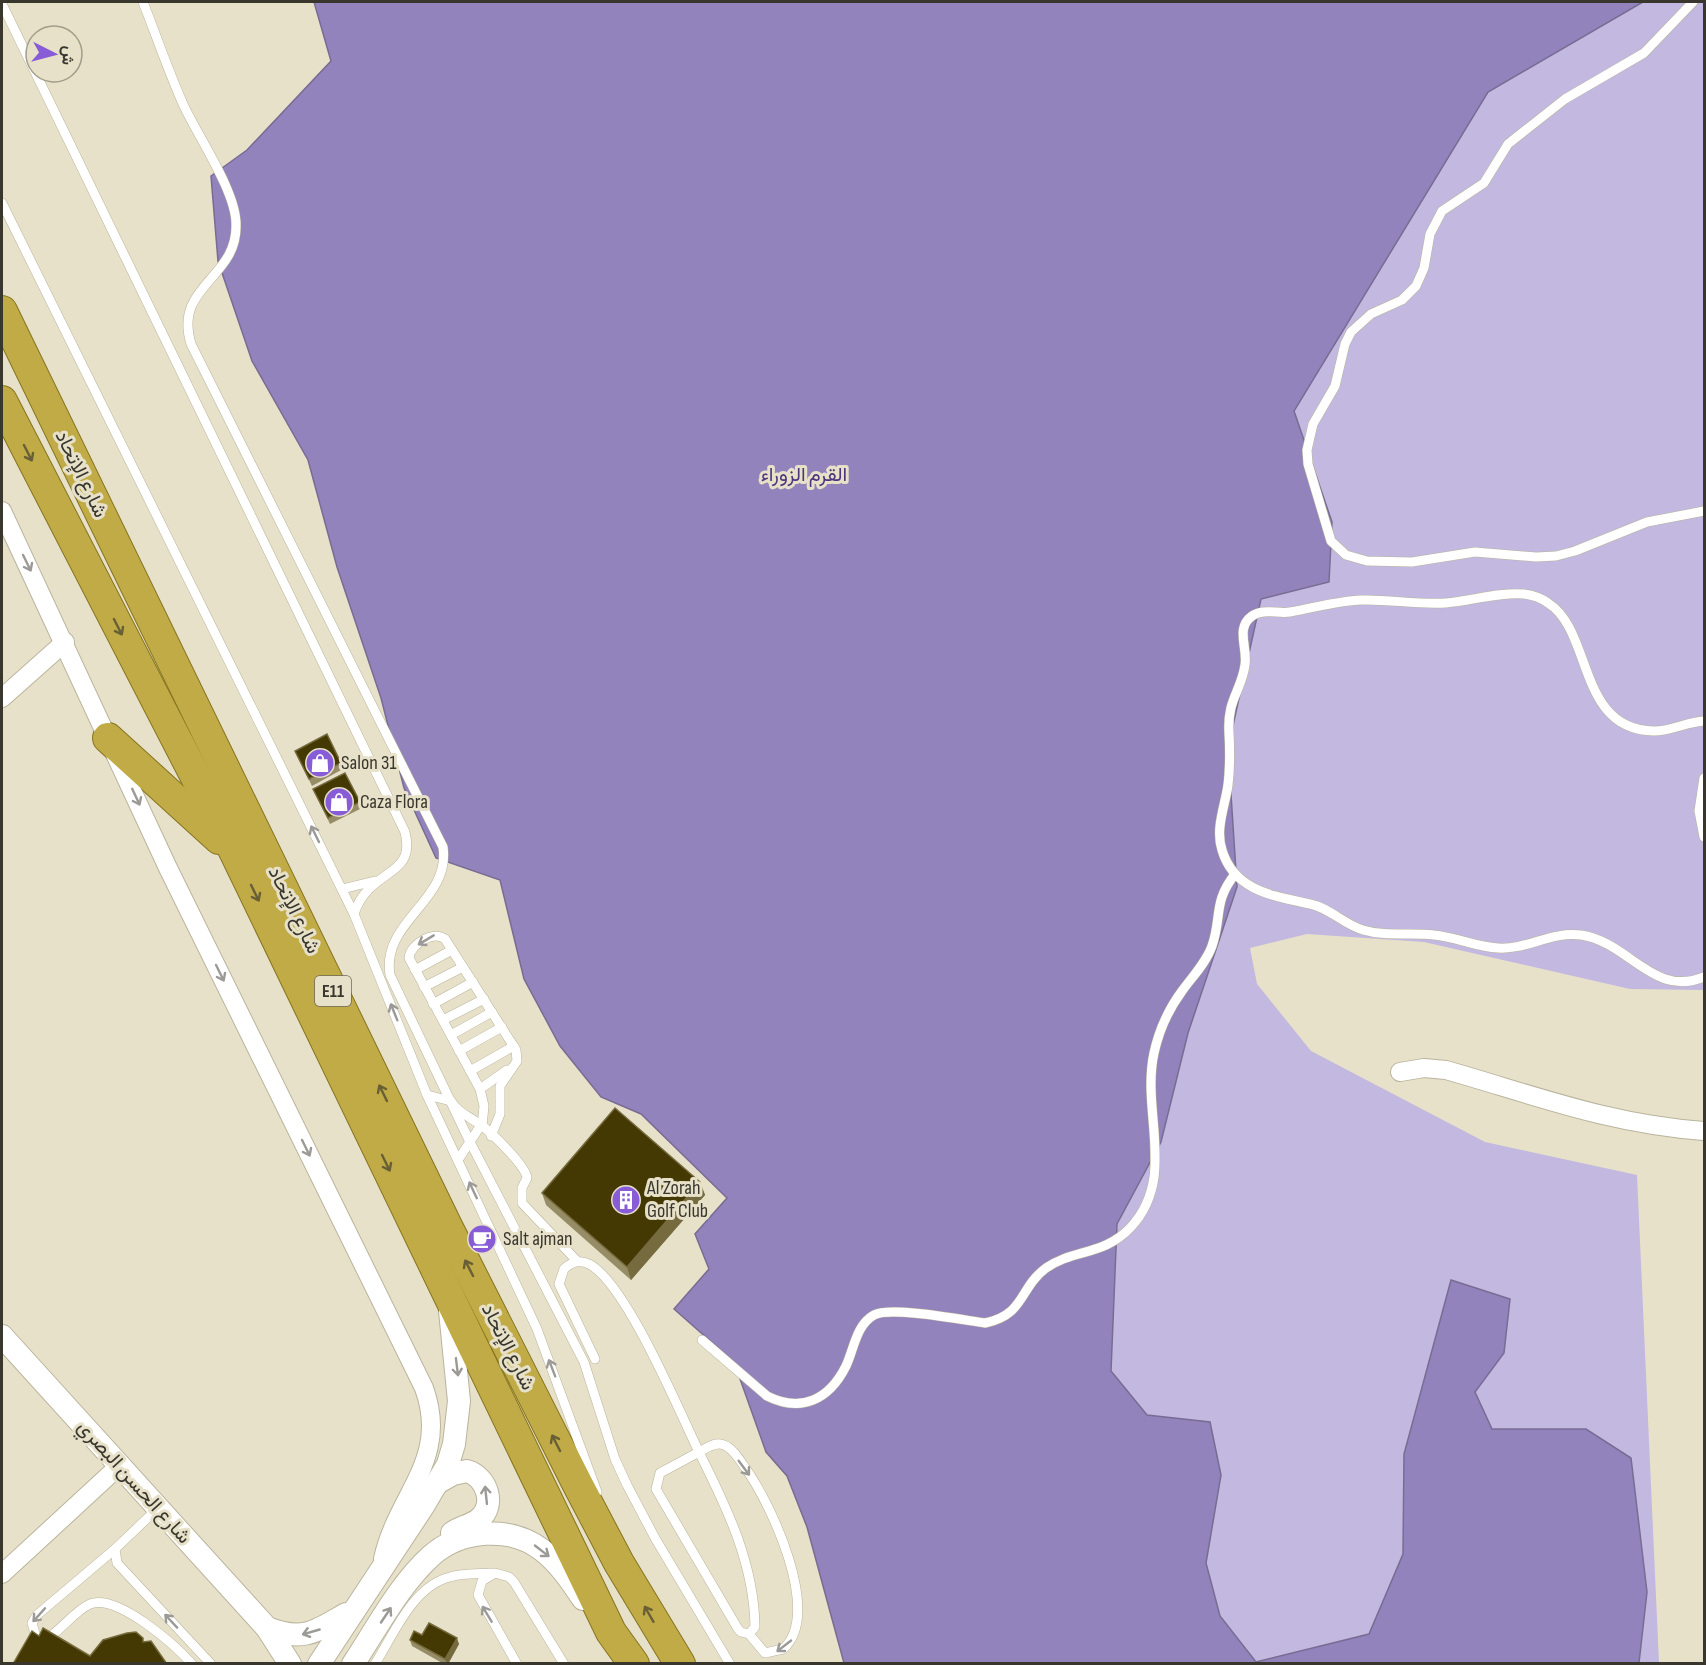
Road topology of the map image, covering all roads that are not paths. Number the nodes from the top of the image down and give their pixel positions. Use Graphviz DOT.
graph roads {
  1 [pos="143,2"];
  2 [pos="1693,2"];
  3 [pos="2,4"];
  4 [pos="2,203"];
  5 [pos="2,311"];
  6 [pos="2,401"];
  7 [pos="2,511"];
  8 [pos="1704,511"];
  9 [pos="65,642"];
  10 [pos="2,698"];
  11 [pos="1704,721"];
  12 [pos="108,738"];
  13 [pos="1704,778"];
  14 [pos="1704,837"];
  15 [pos="235,853"];
  16 [pos="1235,874"];
  17 [pos="382,878"];
  18 [pos="342,889"];
  19 [pos="354,914"];
  20 [pos="452,950"];
  21 [pos="463,967"];
  22 [pos="415,970"];
  23 [pos="1704,977"];
  24 [pos="473,982"];
  25 [pos="424,987"];
  26 [pos="484,999"];
  27 [pos="433,1004"];
  28 [pos="492,1012"];
  29 [pos="442,1020"];
  30 [pos="502,1027"];
  31 [pos="451,1035"];
  32 [pos="514,1046"];
  33 [pos="459,1051"];
  34 [pos="514,1065"];
  35 [pos="470,1071"];
  36 [pos="1400,1072"];
  37 [pos="480,1089"];
  38 [pos="427,1095"];
  39 [pos="451,1101"];
  40 [pos="482,1125"];
  41 [pos="1704,1131"];
  42 [pos="491,1136"];
  43 [pos="469,1140"];
  44 [pos="458,1160"];
  45 [pos="577,1262"];
  46 [pos="447,1288"];
  47 [pos="2,1336"];
  48 [pos="702,1340"];
  49 [pos="595,1359"];
  50 [pos="699,1452"];
  51 [pos="119,1466"];
  52 [pos="437,1483"];
  53 [pos="599,1498"];
  54 [pos="158,1508"];
  55 [pos="602,1509"];
  56 [pos="115,1548"];
  57 [pos="439,1550"];
  58 [pos="620,1563"];
  59 [pos="382,1566"];
  60 [pos="495,1573"];
  61 [pos="2,1574"];
  62 [pos="351,1611"];
  63 [pos="267,1628"];
  64 [pos="611,1632"];
  65 [pos="749,1634"];
  66 [pos="192,1664"];
  67 [pos="211,1664"];
  68 [pos="290,1664"];
  69 [pos="319,1664"];
  70 [pos="353,1664"];
  71 [pos="375,1664"];
  72 [pos="517,1664"];
  73 [pos="564,1664"];
  74 [pos="634,1664"];
  75 [pos="680,1664"];
  76 [pos="730,1664"];
  1 -- 39 [label="lane"];
  2 -- 8 [label="lane"];
  3 -- 17 [label="lane"];
  18 -- 4 [label="lane, one-way"];
  58 -- 5 [label="highway, شارع الإتحاد / E11, one-way"];
  6 -- 15 [label="highway, شارع الإتحاد / E11, one-way"];
  7 -- 9 [label="street, one-way"];
  9 -- 10 [label="street"];
  9 -- 12 [label="street"];
  11 -- 16 [label="lane"];
  12 -- 15 [label="highway"];
  12 -- 59 [label="street, one-way"];
  13 -- 14 [label="lane"];
  15 -- 46 [label="highway, شارع الإتحاد / E11, one-way"];
  16 -- 23 [label="lane"];
  16 -- 48 [label="lane"];
  17 -- 18 [label="lane"];
  17 -- 19 [label="lane"];
  18 -- 19 [label="lane"];
  38 -- 19 [label="lane, one-way"];
  20 -- 21 [label="lane"];
  20 -- 22 [label="lane"];
  20 -- 22 [label="lane, one-way"];
  21 -- 24 [label="lane"];
  21 -- 25 [label="lane"];
  22 -- 25 [label="lane"];
  24 -- 26 [label="lane"];
  24 -- 27 [label="lane"];
  25 -- 27 [label="lane"];
  26 -- 28 [label="lane"];
  26 -- 29 [label="lane"];
  27 -- 29 [label="lane"];
  28 -- 30 [label="lane"];
  28 -- 31 [label="lane"];
  29 -- 31 [label="lane"];
  30 -- 32 [label="lane"];
  30 -- 33 [label="lane"];
  31 -- 33 [label="lane"];
  32 -- 34 [label="lane"];
  32 -- 35 [label="lane"];
  33 -- 35 [label="lane"];
  34 -- 37 [label="lane"];
  34 -- 42 [label="lane"];
  35 -- 37 [label="lane"];
  36 -- 41 [label="street"];
  37 -- 40 [label="lane"];
  38 -- 39 [label="lane"];
  38 -- 44 [label="lane"];
  39 -- 40 [label="lane"];
  39 -- 43 [label="lane"];
  40 -- 42 [label="lane"];
  40 -- 43 [label="lane"];
  42 -- 45 [label="lane"];
  43 -- 44 [label="lane"];
  43 -- 76 [label="lane"];
  53 -- 44 [label="lane, one-way"];
  45 -- 49 [label="lane"];
  45 -- 50 [label="lane"];
  46 -- 52 [label="street, one-way"];
  46 -- 64 [label="highway, شارع الإتحاد / E11"];
  47 -- 51 [label="street, شارع الحسن البصري"];
  50 -- 65 [label="lane"];
  50 -- 65 [label="lane"];
  50 -- 65 [label="lane, one-way"];
  51 -- 54 [label="street, شارع الحسن البصري"];
  51 -- 61 [label="street"];
  57 -- 52 [label="street, one-way"];
  52 -- 59 [label="street"];
  54 -- 56 [label="lane"];
  54 -- 63 [label="street, شارع الحسن البصري"];
  55 -- 58 [label="lane"];
  56 -- 66 [label="lane, one-way"];
  67 -- 56 [label="lane, one-way"];
  57 -- 64 [label="street, one-way"];
  70 -- 57 [label="street, one-way"];
  75 -- 58 [label="highway, شارع الإتحاد / E11, one-way"];
  59 -- 62 [label="street"];
  60 -- 71 [label="lane"];
  72 -- 60 [label="lane, one-way"];
  60 -- 73 [label="lane"];
  62 -- 63 [label="street, one-way"];
  62 -- 69 [label="street"];
  63 -- 68 [label="street, شارع الحسن البصري"];
  64 -- 74 [label="highway, شارع الإتحاد / E11"];
}
